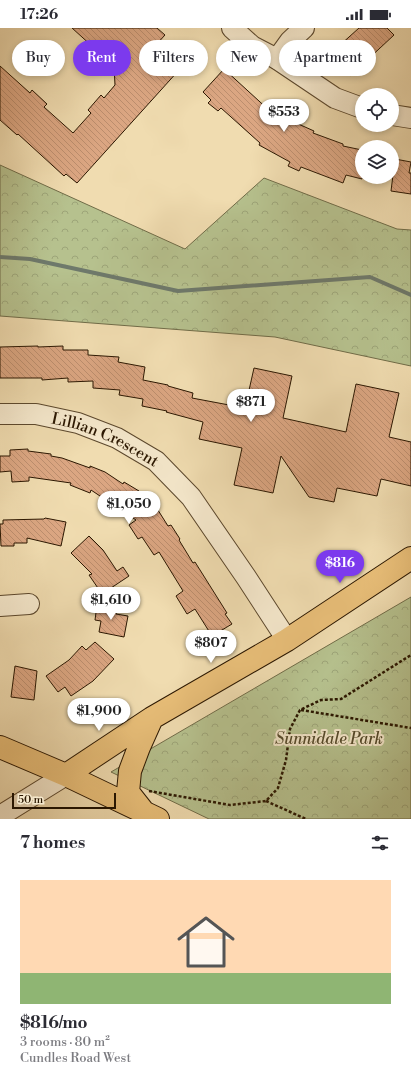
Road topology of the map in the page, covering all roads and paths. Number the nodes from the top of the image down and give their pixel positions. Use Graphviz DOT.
graph roads {
  1 [pos="232,28"];
  2 [pos="304,28"];
  3 [pos="277,59"];
  4 [pos="355,105"];
  5 [pos="399,115"];
  6 [pos="411,118"];
  7 [pos="0,414"];
  8 [pos="411,558"];
  9 [pos="29,604"];
  10 [pos="0,606"];
  11 [pos="287,640"];
  12 [pos="411,655"];
  13 [pos="300,710"];
  14 [pos="152,718"];
  15 [pos="411,728"];
  16 [pos="0,746"];
  17 [pos="66,775"];
  18 [pos="185,797"];
  19 [pos="266,801"];
  20 [pos="150,815"];
  21 [pos="0,816"];
  22 [pos="306,819"];
  1 -- 3 [label="street"];
  2 -- 3 [label="street"];
  3 -- 4 [label="street"];
  5 -- 6 [label="street"];
  7 -- 11 [label="street, Lillian Crescent"];
  8 -- 11 [label="main road"];
  9 -- 10 [label="street"];
  11 -- 14 [label="main road"];
  12 -- 13 [label="path"];
  13 -- 15 [label="path"];
  13 -- 19 [label="path"];
  14 -- 17 [label="main road"];
  14 -- 20 [label="main road"];
  16 -- 17 [label="main road"];
  17 -- 20 [label="main road"];
  17 -- 21 [label="street"];
  18 -- 19 [label="path"];
  19 -- 22 [label="path"];
}
